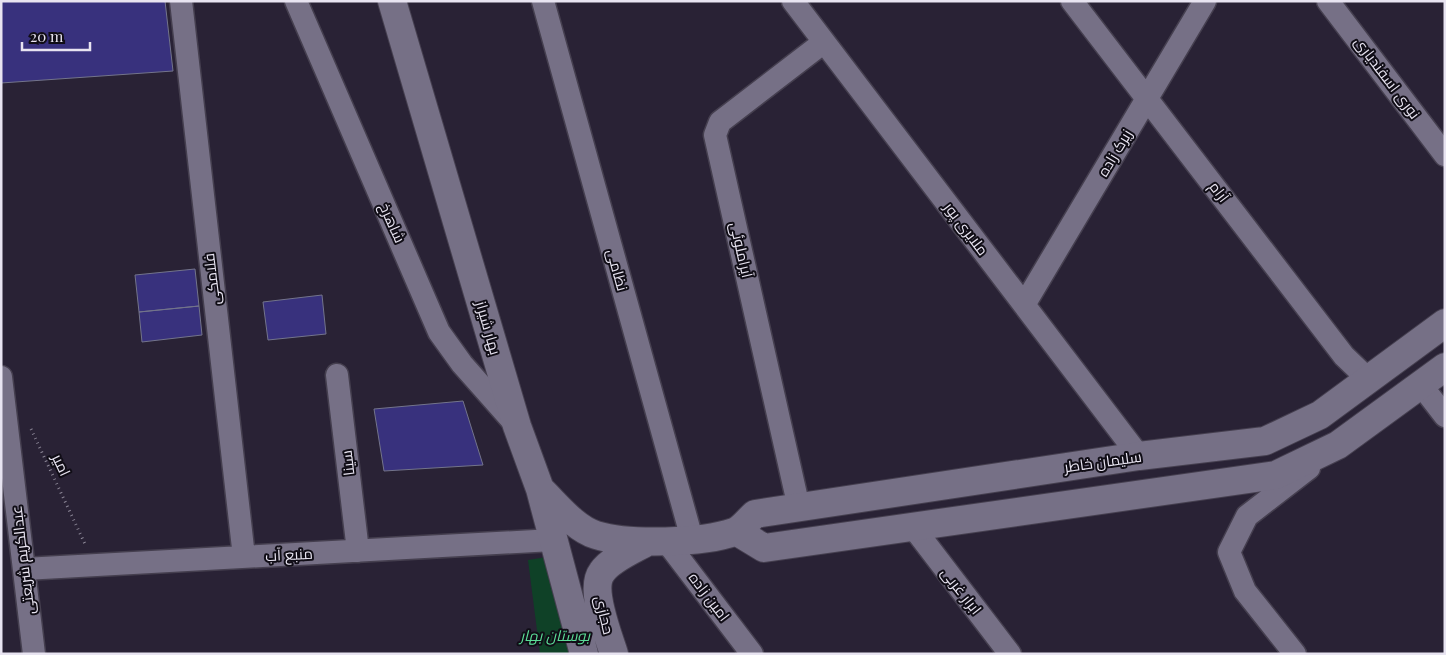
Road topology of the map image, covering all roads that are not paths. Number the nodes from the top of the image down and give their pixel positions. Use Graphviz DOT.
graph roads {
  1 [pos="181,1"];
  2 [pos="296,1"];
  3 [pos="392,1"];
  4 [pos="543,1"];
  5 [pos="793,1"];
  6 [pos="1072,1"];
  7 [pos="1206,1"];
  8 [pos="1328,1"];
  9 [pos="824,42"];
  10 [pos="1148,99"];
  11 [pos="1445,154"];
  12 [pos="1024,305"];
  13 [pos="1445,324"];
  14 [pos="1445,367"];
  15 [pos="337,375"];
  16 [pos="1,377"];
  17 [pos="1369,380"];
  18 [pos="1421,385"];
  19 [pos="1445,416"];
  20 [pos="517,426"];
  21 [pos="1338,445"];
  22 [pos="1139,456"];
  23 [pos="540,489"];
  24 [pos="799,508"];
  25 [pos="912,527"];
  26 [pos="736,531"];
  27 [pos="554,540"];
  28 [pos="668,541"];
  29 [pos="358,552"];
  30 [pos="244,557"];
  31 [pos="24,569"];
  32 [pos="34,654"];
  33 [pos="584,654"];
  34 [pos="614,654"];
  35 [pos="752,654"];
  36 [pos="1010,654"];
  37 [pos="1295,654"];
  1 -- 30 [label="street, فلامکی"];
  2 -- 20 [label="street, شاهرخ"];
  3 -- 20 [label="main road, بهار شیراز"];
  4 -- 28 [label="street, نظامی"];
  5 -- 9 [label="street, ملایری پور"];
  6 -- 10 [label="street, آرام"];
  7 -- 10 [label="street, زیرک زاده"];
  8 -- 11 [label="street, نوری اسفندیاری"];
  9 -- 12 [label="street, ملایری پور"];
  9 -- 24 [label="street, آیراملوئی"];
  10 -- 12 [label="street, زیرک زاده"];
  10 -- 17 [label="street, آرام"];
  12 -- 22 [label="street, ملایری پور"];
  13 -- 17 [label="main road, سلیمان خاطر"];
  14 -- 18 [label="main road"];
  15 -- 29 [label="street, سینا"];
  16 -- 31 [label="street, عبدالکریم شریعتی"];
  17 -- 22 [label="main road, سلیمان خاطر"];
  18 -- 19 [label="street"];
  18 -- 21 [label="main road"];
  20 -- 23 [label="main road, بهار شیراز"];
  21 -- 25 [label="main road"];
  21 -- 37 [label="street"];
  22 -- 24 [label="main road, سلیمان خاطر"];
  23 -- 27 [label="main road, بهار شیراز"];
  23 -- 28 [label="main road"];
  24 -- 26 [label="main road, سلیمان خاطر"];
  25 -- 26 [label="main road"];
  25 -- 36 [label="street, ابرار غربی"];
  26 -- 28 [label="main road"];
  27 -- 29 [label="street, منبع آب"];
  27 -- 33 [label="main road, بهار شیراز"];
  28 -- 34 [label="main road, حجازی"];
  28 -- 35 [label="street, امین زاده"];
  29 -- 30 [label="street, منبع آب"];
  30 -- 31 [label="street, منبع آب"];
  31 -- 32 [label="street, عبدالکریم شریعتی"];
}
